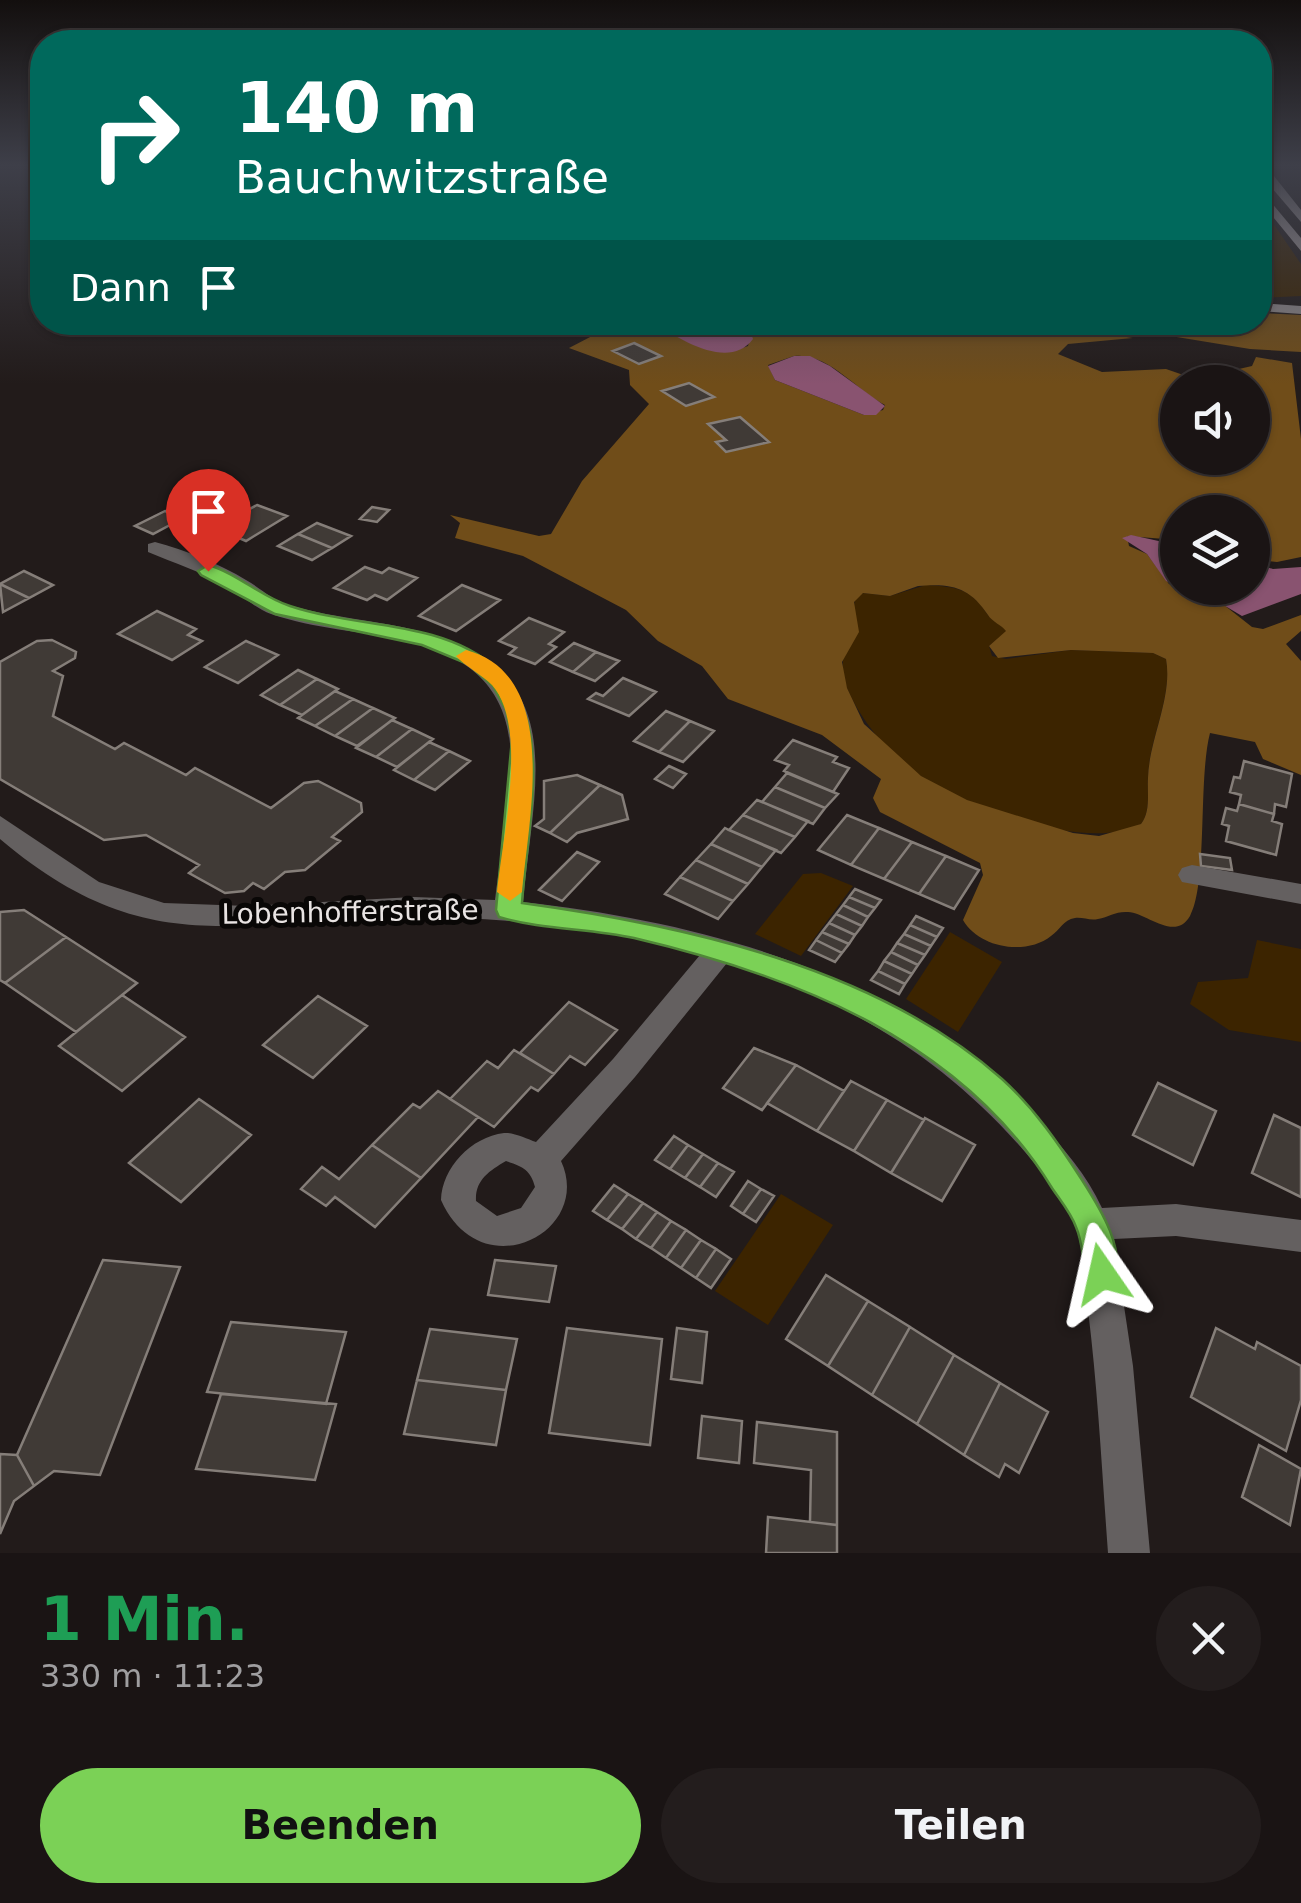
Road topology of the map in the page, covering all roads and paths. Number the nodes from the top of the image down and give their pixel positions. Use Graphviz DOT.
graph roads {
  1 [pos="1272,303"];
  2 [pos="1272,304"];
  3 [pos="1301,304"];
  4 [pos="155,548"];
  5 [pos="0,825"];
  6 [pos="1192,875"];
  7 [pos="1301,894"];
  8 [pos="508,910"];
  9 [pos="721,950"];
  10 [pos="541,1159"];
  11 [pos="1092,1224"];
  12 [pos="1301,1236"];
  13 [pos="1129,1553"];
  1 -- 3 [label="main road"];
  2 -- 3 [label="main road"];
  4 -- 8 [label="street"];
  5 -- 8 [label="street, Lobenhofferstraße"];
  6 -- 7 [label="street"];
  8 -- 9 [label="street, Lobenhofferstraße"];
  9 -- 10 [label="street"];
  9 -- 11 [label="street, Lobenhofferstraße"];
  11 -- 12 [label="street"];
  11 -- 13 [label="street, Lobenhofferstraße"];
}
